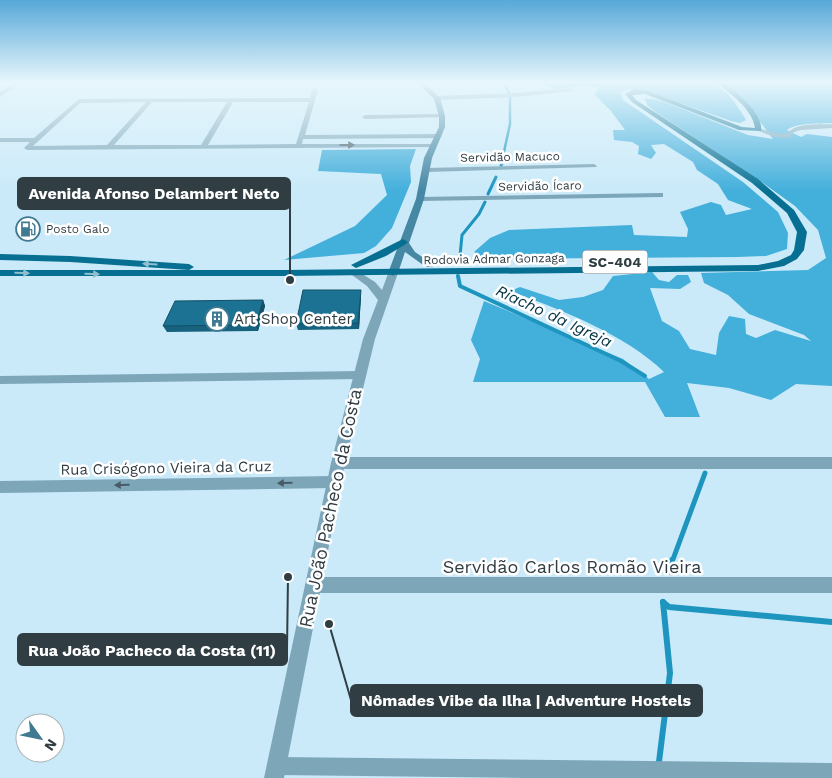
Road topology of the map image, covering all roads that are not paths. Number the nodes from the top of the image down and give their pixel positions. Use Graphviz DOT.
graph roads {
  1 [pos="60,118"];
  2 [pos="135,118"];
  3 [pos="220,118"];
  4 [pos="307,118"];
  5 [pos="442,118"];
  6 [pos="659,118"];
  7 [pos="714,118"];
  8 [pos="755,118"];
  9 [pos="832,126"];
  10 [pos="759,130"];
  11 [pos="439,136"];
  12 [pos="301,137"];
  13 [pos="0,140"];
  14 [pos="36,140"];
  15 [pos="298,145"];
  16 [pos="434,145"];
  17 [pos="204,146"];
  18 [pos="109,147"];
  19 [pos="594,166"];
  20 [pos="426,170"];
  21 [pos="660,195"];
  22 [pos="420,199"];
  23 [pos="404,242"];
  24 [pos="799,250"];
  25 [pos="0,257"];
  26 [pos="70,259"];
  27 [pos="429,264"];
  28 [pos="356,269"];
  29 [pos="394,269"];
  30 [pos="0,272"];
  31 [pos="44,273"];
  32 [pos="383,299"];
  33 [pos="359,375"];
  34 [pos="0,380"];
  35 [pos="338,462"];
  36 [pos="832,463"];
  37 [pos="333,482"];
  38 [pos="0,487"];
  39 [pos="313,585"];
  40 [pos="832,585"];
  41 [pos="275,772"];
  42 [pos="832,772"];
  1 -- 14 [label="street"];
  2 -- 18 [label="street"];
  3 -- 17 [label="street"];
  4 -- 12 [label="street"];
  5 -- 11 [label="main road"];
  6 -- 24 [label="main road"];
  7 -- 10 [label="main road"];
  8 -- 10 [label="main road"];
  9 -- 10 [label="street"];
  11 -- 12 [label="street"];
  11 -- 16 [label="main road"];
  12 -- 15 [label="street"];
  13 -- 14 [label="street"];
  14 -- 18 [label="street"];
  15 -- 16 [label="street, one-way"];
  15 -- 17 [label="street"];
  16 -- 20 [label="main road"];
  17 -- 18 [label="street"];
  19 -- 20 [label="street, Servidão Macuco"];
  20 -- 22 [label="main road"];
  21 -- 22 [label="street, Servidão Ícaro"];
  22 -- 23 [label="main road"];
  23 -- 27 [label="main road"];
  23 -- 28 [label="main road"];
  23 -- 29 [label="main road"];
  24 -- 27 [label="main road, Rodovia Admar Gonzaga / SC-404"];
  24 -- 29 [label="main road, Rodovia Admar Gonzaga / SC-404"];
  25 -- 26 [label="main road"];
  28 -- 26 [label="main road, one-way"];
  26 -- 31 [label="main road"];
  27 -- 29 [label="main road, Rodovia Admar Gonzaga / SC-404"];
  28 -- 29 [label="main road"];
  31 -- 28 [label="main road, one-way"];
  28 -- 32 [label="street"];
  29 -- 32 [label="street, Rua João Pacheco da Costa"];
  30 -- 31 [label="main road, one-way"];
  32 -- 33 [label="street, Rua João Pacheco da Costa"];
  33 -- 34 [label="street"];
  33 -- 35 [label="street, Rua João Pacheco da Costa"];
  35 -- 36 [label="street"];
  35 -- 37 [label="street, Rua João Pacheco da Costa"];
  37 -- 38 [label="street, Rua Crisógono Vieira da Cruz, one-way"];
  37 -- 39 [label="street, Rua João Pacheco da Costa"];
  39 -- 40 [label="street, Servidão Carlos Romão Vieira"];
  39 -- 41 [label="street, Rua João Pacheco da Costa"];
  41 -- 42 [label="street"];
}
